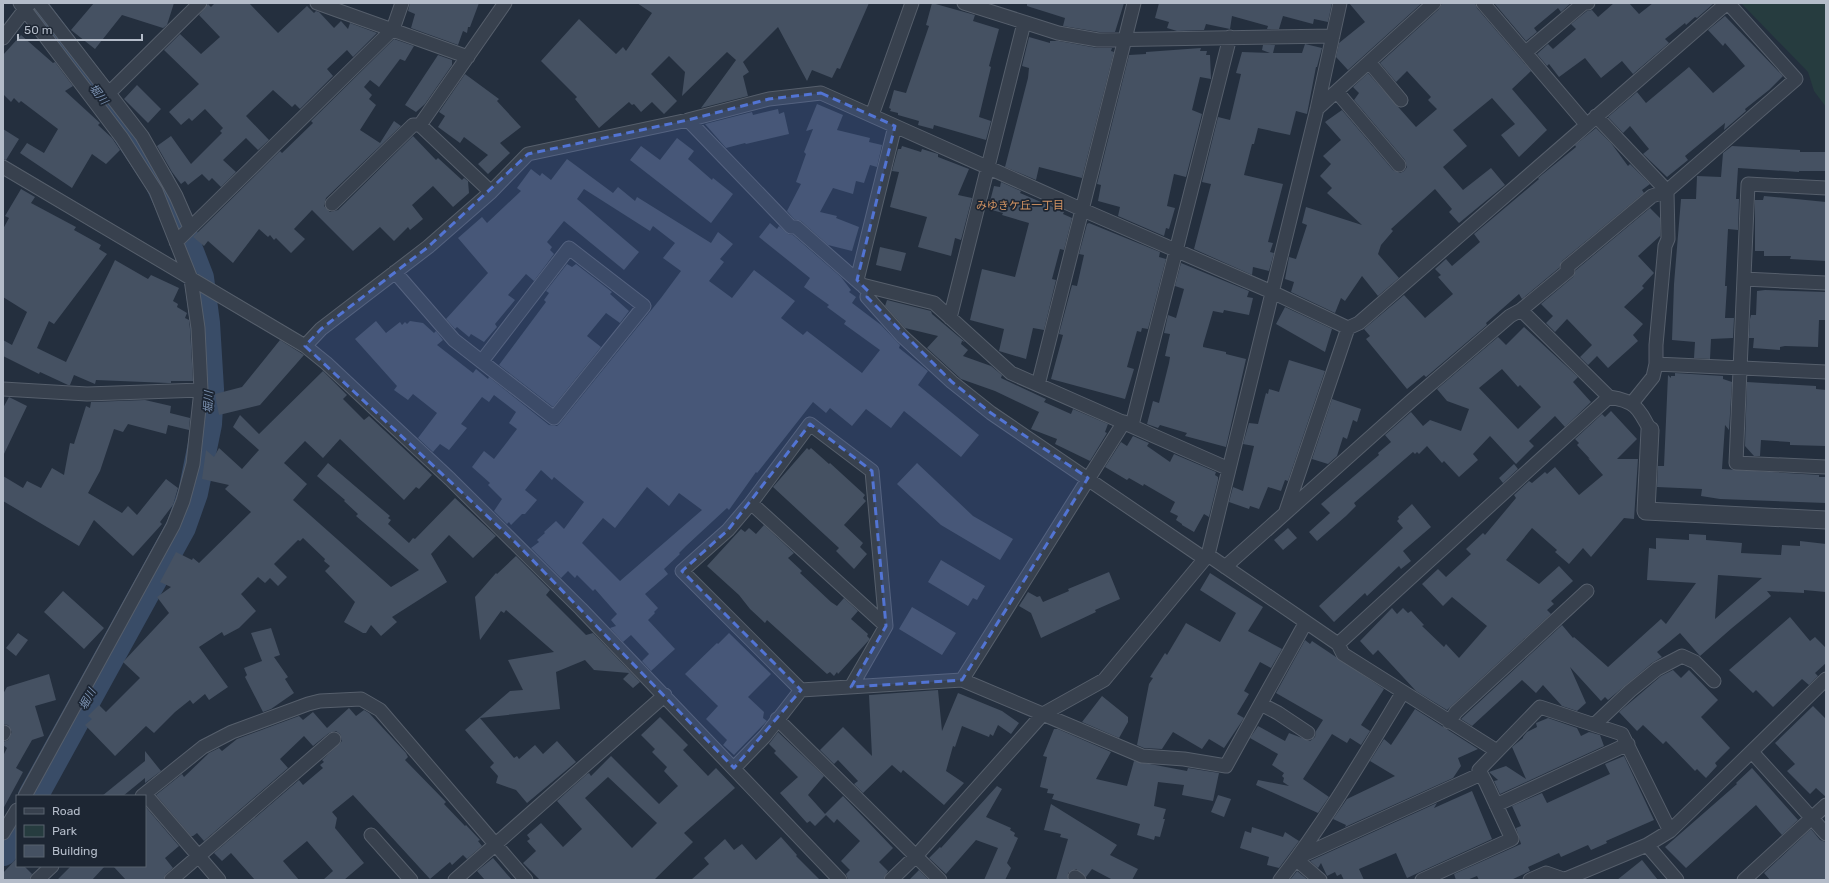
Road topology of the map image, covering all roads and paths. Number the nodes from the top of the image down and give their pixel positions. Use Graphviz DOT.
graph roads {
  1 [pos="39,3"];
  2 [pos="200,3"];
  3 [pos="317,3"];
  4 [pos="402,3"];
  5 [pos="505,3"];
  6 [pos="912,3"];
  7 [pos="964,3"];
  8 [pos="1134,3"];
  9 [pos="1340,3"];
  10 [pos="1434,3"];
  11 [pos="1483,3"];
  12 [pos="1588,3"];
  13 [pos="1728,3"];
  14 [pos="25,6"];
  15 [pos="1024,23"];
  16 [pos="393,29"];
  17 [pos="1333,36"];
  18 [pos="1230,37"];
  19 [pos="3,38"];
  20 [pos="1125,40"];
  21 [pos="1526,52"];
  22 [pos="468,57"];
  23 [pos="1369,62"];
  24 [pos="1337,92"];
  25 [pos="109,93"];
  26 [pos="1401,100"];
  27 [pos="1317,109"];
  28 [pos="872,115"];
  29 [pos="688,120"];
  30 [pos="1591,120"];
  31 [pos="420,125"];
  32 [pos="895,126"];
  33 [pos="1399,165"];
  34 [pos="3,167"];
  35 [pos="988,168"];
  36 [pos="1826,188"];
  37 [pos="1667,191"];
  38 [pos="491,192"];
  39 [pos="332,204"];
  40 [pos="1082,210"];
  41 [pos="189,229"];
  42 [pos="177,241"];
  43 [pos="1176,251"];
  44 [pos="396,272"];
  45 [pos="191,280"];
  46 [pos="1744,280"];
  47 [pos="860,282"];
  48 [pos="1826,283"];
  49 [pos="1272,292"];
  50 [pos="1521,310"];
  51 [pos="950,318"];
  52 [pos="1348,328"];
  53 [pos="306,346"];
  54 [pos="482,361"];
  55 [pos="1656,364"];
  56 [pos="1741,369"];
  57 [pos="1826,372"];
  58 [pos="1038,386"];
  59 [pos="3,389"];
  60 [pos="200,390"];
  61 [pos="1609,397"];
  62 [pos="1632,403"];
  63 [pos="1128,424"];
  64 [pos="1650,430"];
  65 [pos="1826,467"];
  66 [pos="1229,469"];
  67 [pos="1088,478"];
  68 [pos="751,503"];
  69 [pos="1286,511"];
  70 [pos="1826,520"];
  71 [pos="1206,557"];
  72 [pos="1225,567"];
  73 [pos="1587,591"];
  74 [pos="1306,622"];
  75 [pos="886,626"];
  76 [pos="1338,644"];
  77 [pos="1826,679"];
  78 [pos="962,680"];
  79 [pos="1714,681"];
  80 [pos="851,687"];
  81 [pos="801,690"];
  82 [pos="1403,692"];
  83 [pos="665,695"];
  84 [pos="1261,704"];
  85 [pos="1043,714"];
  86 [pos="777,719"];
  87 [pos="1449,722"];
  88 [pos="1594,725"];
  89 [pos="1308,733"];
  90 [pos="334,739"];
  91 [pos="1628,744"];
  92 [pos="1497,751"];
  93 [pos="1752,752"];
  94 [pos="734,768"];
  95 [pos="1481,774"];
  96 [pos="26,795"];
  97 [pos="143,795"];
  98 [pos="146,798"];
  99 [pos="1496,805"];
  100 [pos="1826,805"];
  101 [pos="16,812"];
  102 [pos="1812,818"];
  103 [pos="1670,831"];
  104 [pos="3,833"];
  105 [pos="1826,834"];
  106 [pos="371,835"];
  107 [pos="1647,845"];
  108 [pos="495,846"];
  109 [pos="198,856"];
  110 [pos="916,856"];
  111 [pos="1298,858"];
  112 [pos="51,867"];
  113 [pos="37,880"];
  114 [pos="171,880"];
  115 [pos="219,880"];
  116 [pos="410,880"];
  117 [pos="455,880"];
  118 [pos="526,880"];
  119 [pos="840,880"];
  120 [pos="891,880"];
  121 [pos="940,880"];
  122 [pos="1280,880"];
  123 [pos="1320,880"];
  124 [pos="1422,880"];
  125 [pos="1530,880"];
  126 [pos="1567,880"];
  127 [pos="1676,880"];
  128 [pos="1744,880"];
  1 -- 25 [label="street"];
  2 -- 25 [label="street"];
  3 -- 16 [label="street"];
  4 -- 16 [label="street"];
  5 -- 22 [label="street"];
  6 -- 28 [label="street"];
  7 -- 15 [label="street"];
  8 -- 20 [label="street"];
  9 -- 17 [label="street"];
  10 -- 23 [label="street"];
  11 -- 21 [label="street"];
  12 -- 21 [label="street"];
  13 -- 30 [label="street"];
  13 -- 37 [label="street"];
  14 -- 19 [label="street"];
  14 -- 42 [label="street"];
  15 -- 20 [label="street"];
  15 -- 35 [label="street"];
  16 -- 22 [label="street"];
  16 -- 41 [label="street"];
  17 -- 18 [label="street"];
  17 -- 27 [label="street"];
  18 -- 20 [label="street"];
  18 -- 43 [label="street"];
  20 -- 40 [label="street"];
  21 -- 30 [label="street"];
  22 -- 31 [label="street"];
  23 -- 24 [label="street"];
  23 -- 26 [label="street"];
  24 -- 27 [label="street"];
  24 -- 33 [label="street"];
  25 -- 41 [label="street"];
  27 -- 49 [label="street"];
  28 -- 29 [label="street"];
  28 -- 32 [label="street"];
  29 -- 38 [label="street"];
  29 -- 47 [label="street"];
  30 -- 37 [label="street"];
  30 -- 52 [label="street"];
  31 -- 38 [label="street"];
  31 -- 39 [label="street"];
  32 -- 35 [label="street"];
  32 -- 47 [label="street"];
  34 -- 45 [label="street"];
  35 -- 40 [label="street"];
  35 -- 51 [label="street"];
  36 -- 46 [label="street"];
  37 -- 50 [label="street"];
  37 -- 55 [label="street"];
  38 -- 44 [label="street"];
  40 -- 43 [label="street"];
  40 -- 58 [label="street"];
  41 -- 42 [label="street"];
  42 -- 45 [label="street"];
  43 -- 49 [label="street"];
  43 -- 63 [label="street"];
  44 -- 53 [label="street"];
  44 -- 54 [label="street"];
  45 -- 53 [label="street"];
  45 -- 60 [label="street"];
  46 -- 48 [label="street"];
  46 -- 56 [label="street"];
  47 -- 51 [label="street"];
  47 -- 67 [label="street"];
  49 -- 52 [label="street"];
  49 -- 66 [label="street"];
  50 -- 61 [label="street"];
  50 -- 69 [label="street"];
  51 -- 58 [label="street"];
  52 -- 69 [label="street"];
  53 -- 83 [label="street"];
  54 -- 54 [label="street"];
  55 -- 56 [label="street"];
  55 -- 62 [label="street"];
  56 -- 57 [label="street"];
  56 -- 65 [label="street"];
  58 -- 63 [label="street"];
  59 -- 60 [label="street"];
  60 -- 96 [label="street"];
  61 -- 62 [label="street"];
  61 -- 76 [label="street"];
  62 -- 64 [label="street"];
  63 -- 66 [label="street"];
  63 -- 67 [label="street"];
  64 -- 70 [label="street"];
  66 -- 71 [label="street"];
  67 -- 71 [label="street"];
  67 -- 78 [label="street"];
  68 -- 75 [label="street"];
  68 -- 75 [label="street"];
  68 -- 81 [label="street"];
  69 -- 72 [label="street"];
  71 -- 72 [label="street"];
  71 -- 85 [label="street"];
  72 -- 74 [label="street"];
  73 -- 87 [label="street"];
  74 -- 76 [label="street"];
  74 -- 84 [label="street"];
  75 -- 80 [label="street"];
  76 -- 82 [label="street"];
  77 -- 93 [label="street"];
  78 -- 80 [label="street"];
  78 -- 85 [label="street"];
  79 -- 88 [label="street"];
  80 -- 81 [label="street"];
  81 -- 86 [label="street"];
  82 -- 87 [label="street"];
  82 -- 111 [label="street"];
  83 -- 94 [label="street"];
  83 -- 108 [label="street"];
  84 -- 85 [label="street"];
  84 -- 89 [label="street"];
  85 -- 110 [label="street"];
  86 -- 94 [label="street"];
  86 -- 110 [label="street"];
  87 -- 92 [label="street"];
  88 -- 91 [label="street"];
  88 -- 92 [label="street"];
  90 -- 109 [label="street"];
  91 -- 99 [label="street"];
  91 -- 103 [label="street"];
  92 -- 95 [label="street"];
  93 -- 102 [label="street"];
  93 -- 103 [label="street"];
  94 -- 119 [label="street"];
  95 -- 99 [label="street"];
  95 -- 111 [label="street"];
  97 -- 108 [label="street"];
  98 -- 109 [label="street"];
  99 -- 124 [label="street"];
  100 -- 102 [label="street"];
  101 -- 104 [label="street"];
  102 -- 105 [label="street"];
  102 -- 128 [label="street"];
  103 -- 107 [label="street"];
  106 -- 116 [label="street"];
  107 -- 126 [label="street"];
  107 -- 127 [label="street"];
  108 -- 117 [label="street"];
  108 -- 118 [label="street"];
  109 -- 114 [label="street"];
  109 -- 115 [label="street"];
  110 -- 120 [label="street"];
  110 -- 121 [label="street"];
  111 -- 122 [label="street"];
  111 -- 123 [label="street"];
  112 -- 113 [label="street"];
  125 -- 126 [label="street"];
}
